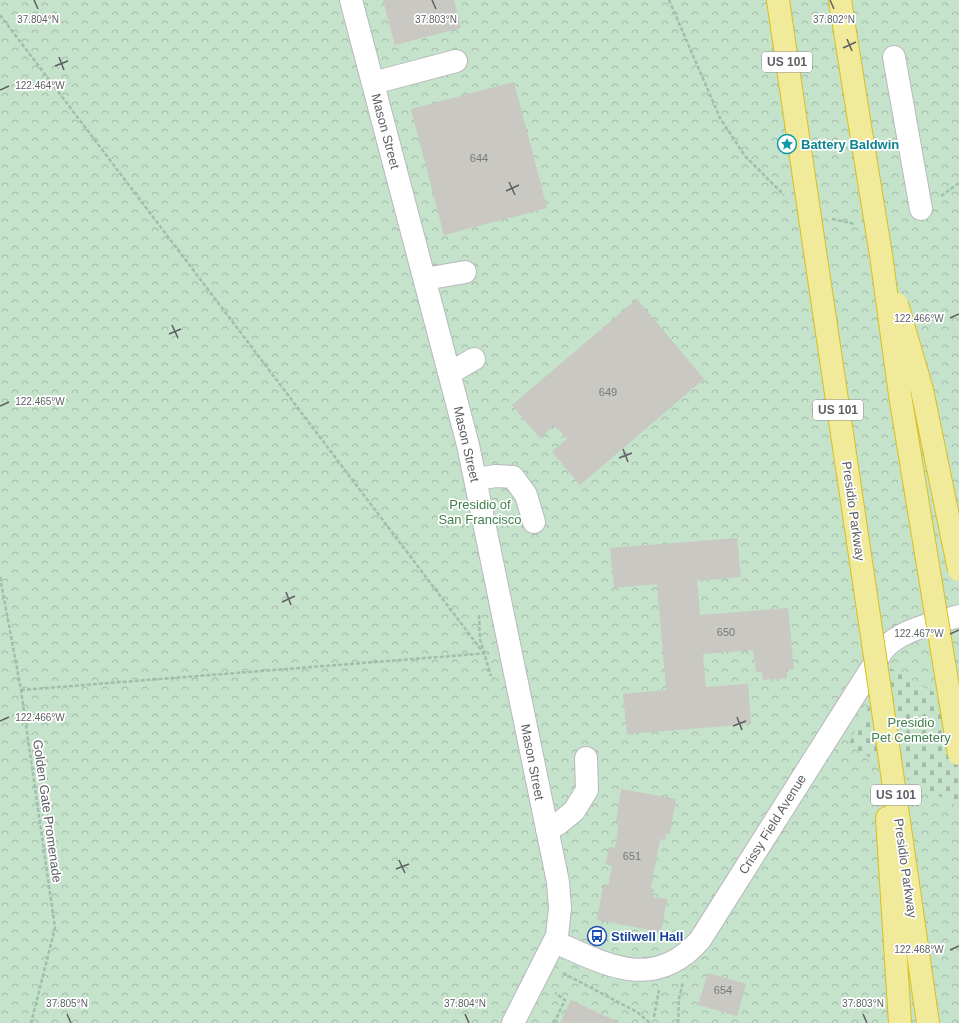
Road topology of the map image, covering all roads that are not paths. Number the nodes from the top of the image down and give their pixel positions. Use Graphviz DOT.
graph roads {
  1 [pos="351,0"];
  2 [pos="778,0"];
  3 [pos="840,0"];
  4 [pos="894,57"];
  5 [pos="456,61"];
  6 [pos="373,83"];
  7 [pos="921,209"];
  8 [pos="881,255"];
  9 [pos="465,272"];
  10 [pos="425,279"];
  11 [pos="474,359"];
  12 [pos="450,373"];
  13 [pos="476,479"];
  14 [pos="534,522"];
  15 [pos="959,570"];
  16 [pos="959,616"];
  17 [pos="881,697"];
  18 [pos="959,754"];
  19 [pos="586,758"];
  20 [pos="547,830"];
  21 [pos="555,942"];
  22 [pos="513,1023"];
  23 [pos="900,1023"];
  24 [pos="928,1023"];
  1 -- 6 [label="street, Mason Street"];
  2 -- 17 [label="highway, Presidio Parkway / US 101, bridge"];
  3 -- 8 [label="highway, bridge"];
  4 -- 7 [label="street"];
  5 -- 6 [label="street"];
  6 -- 10 [label="street, Mason Street"];
  8 -- 15 [label="highway, bridge"];
  8 -- 18 [label="highway, bridge"];
  9 -- 10 [label="street"];
  10 -- 12 [label="street, Mason Street"];
  11 -- 12 [label="street"];
  12 -- 13 [label="street, Mason Street"];
  13 -- 14 [label="street"];
  13 -- 20 [label="street, Mason Street"];
  16 -- 21 [label="street, Crissy Field Avenue"];
  17 -- 23 [label="highway"];
  17 -- 24 [label="highway, Presidio Parkway / US 101"];
  19 -- 20 [label="street"];
  20 -- 21 [label="street, Mason Street"];
  21 -- 22 [label="street, Mason Street"];
}
